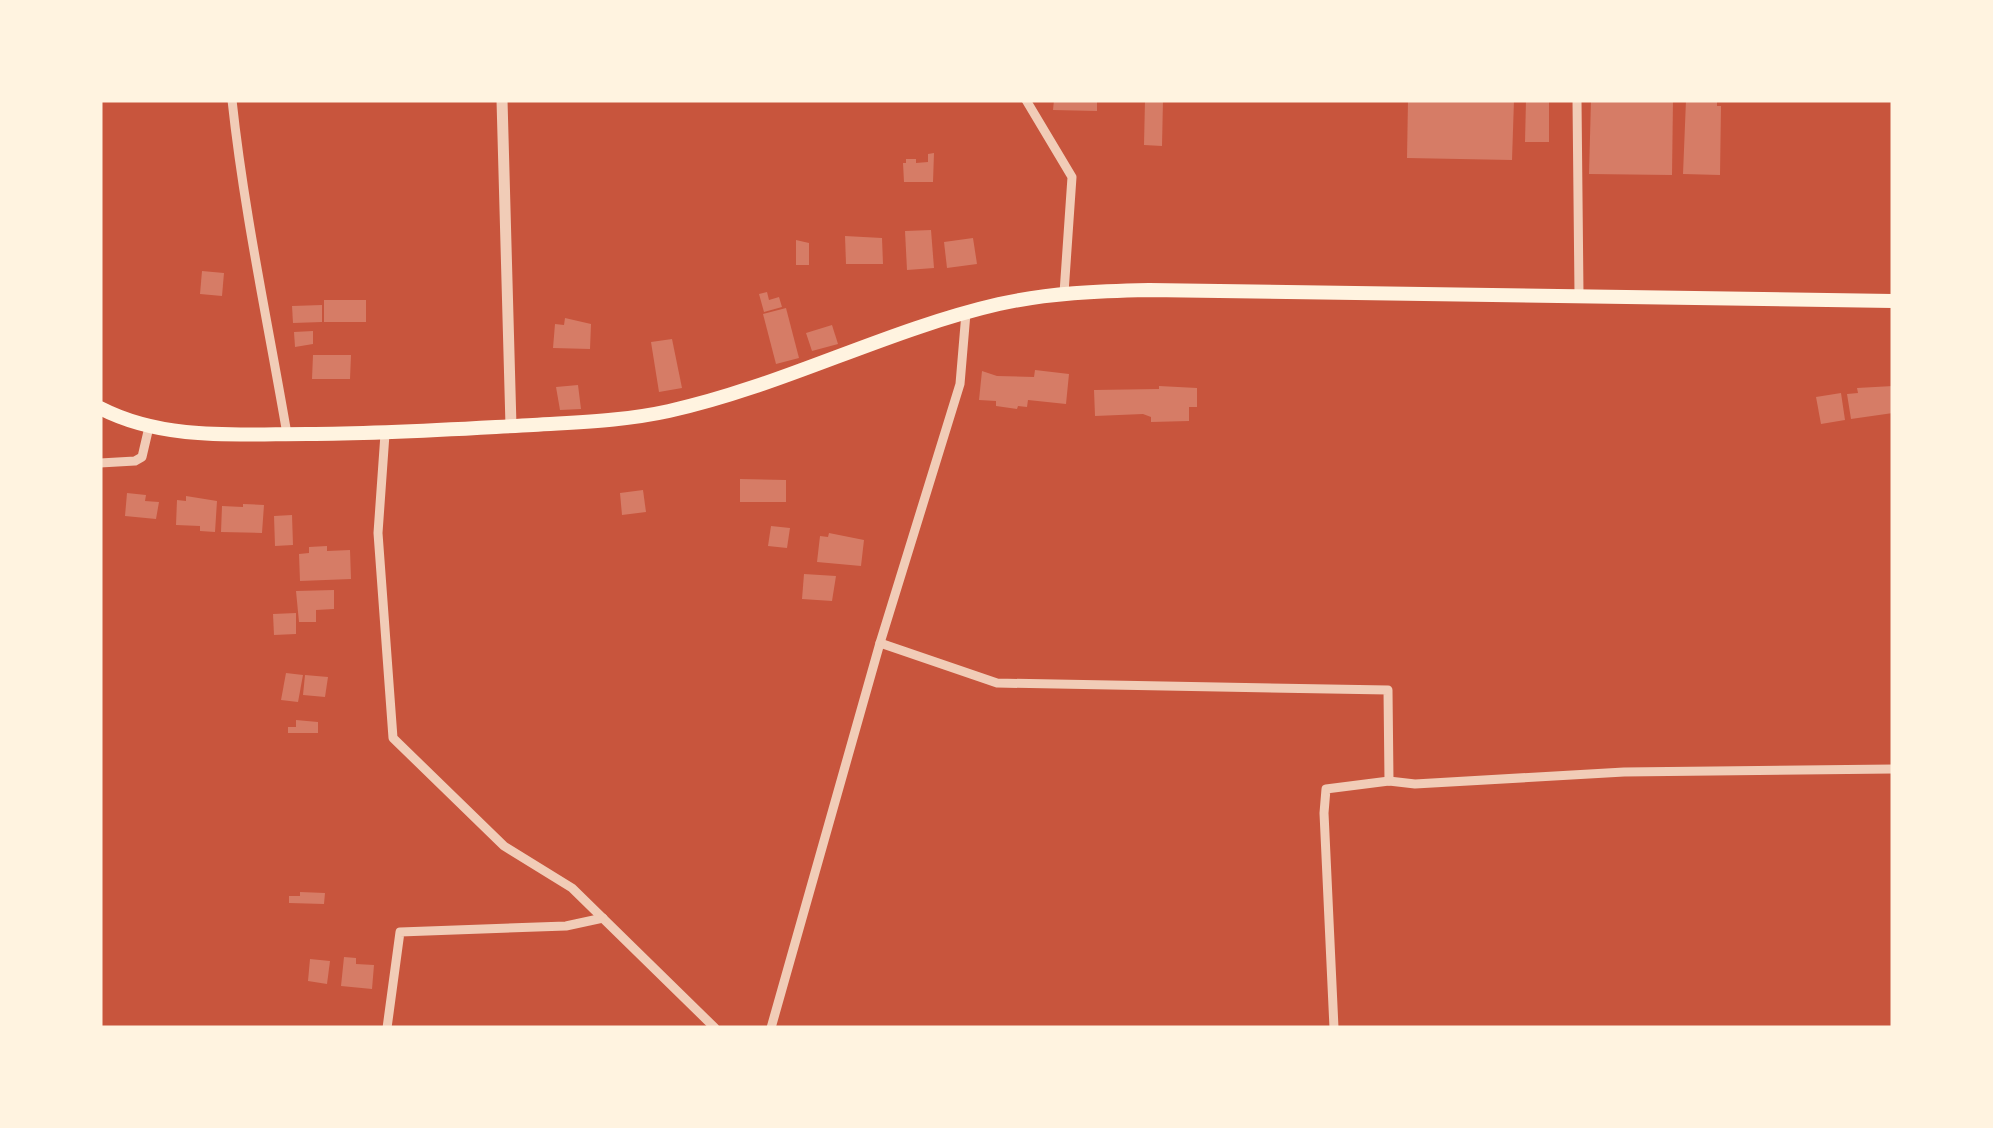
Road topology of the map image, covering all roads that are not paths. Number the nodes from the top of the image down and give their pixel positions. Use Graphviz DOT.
graph roads {
  1 [pos="232,100"];
  2 [pos="502,100"];
  3 [pos="1026,100"];
  4 [pos="1577,100"];
  5 [pos="1064,293"];
  6 [pos="1579,294"];
  7 [pos="1893,301"];
  8 [pos="966,313"];
  9 [pos="100,408"];
  10 [pos="511,426"];
  11 [pos="149,427"];
  12 [pos="287,434"];
  13 [pos="386,434"];
  14 [pos="100,462"];
  15 [pos="880,642"];
  16 [pos="1893,769"];
  17 [pos="1389,781"];
  18 [pos="603,918"];
  19 [pos="387,1028"];
  20 [pos="715,1028"];
  21 [pos="771,1028"];
  22 [pos="1334,1028"];
  1 -- 12 [label="street"];
  2 -- 10 [label="street"];
  3 -- 5 [label="street"];
  4 -- 6 [label="street"];
  5 -- 6 [label="main road"];
  5 -- 8 [label="main road"];
  6 -- 7 [label="main road"];
  8 -- 10 [label="main road"];
  8 -- 15 [label="street"];
  9 -- 11 [label="main road"];
  10 -- 13 [label="main road"];
  11 -- 12 [label="main road"];
  11 -- 14 [label="street"];
  12 -- 13 [label="main road"];
  13 -- 18 [label="street"];
  15 -- 17 [label="street"];
  15 -- 21 [label="street"];
  16 -- 17 [label="street"];
  17 -- 22 [label="street"];
  18 -- 19 [label="street"];
  18 -- 20 [label="street"];
}
